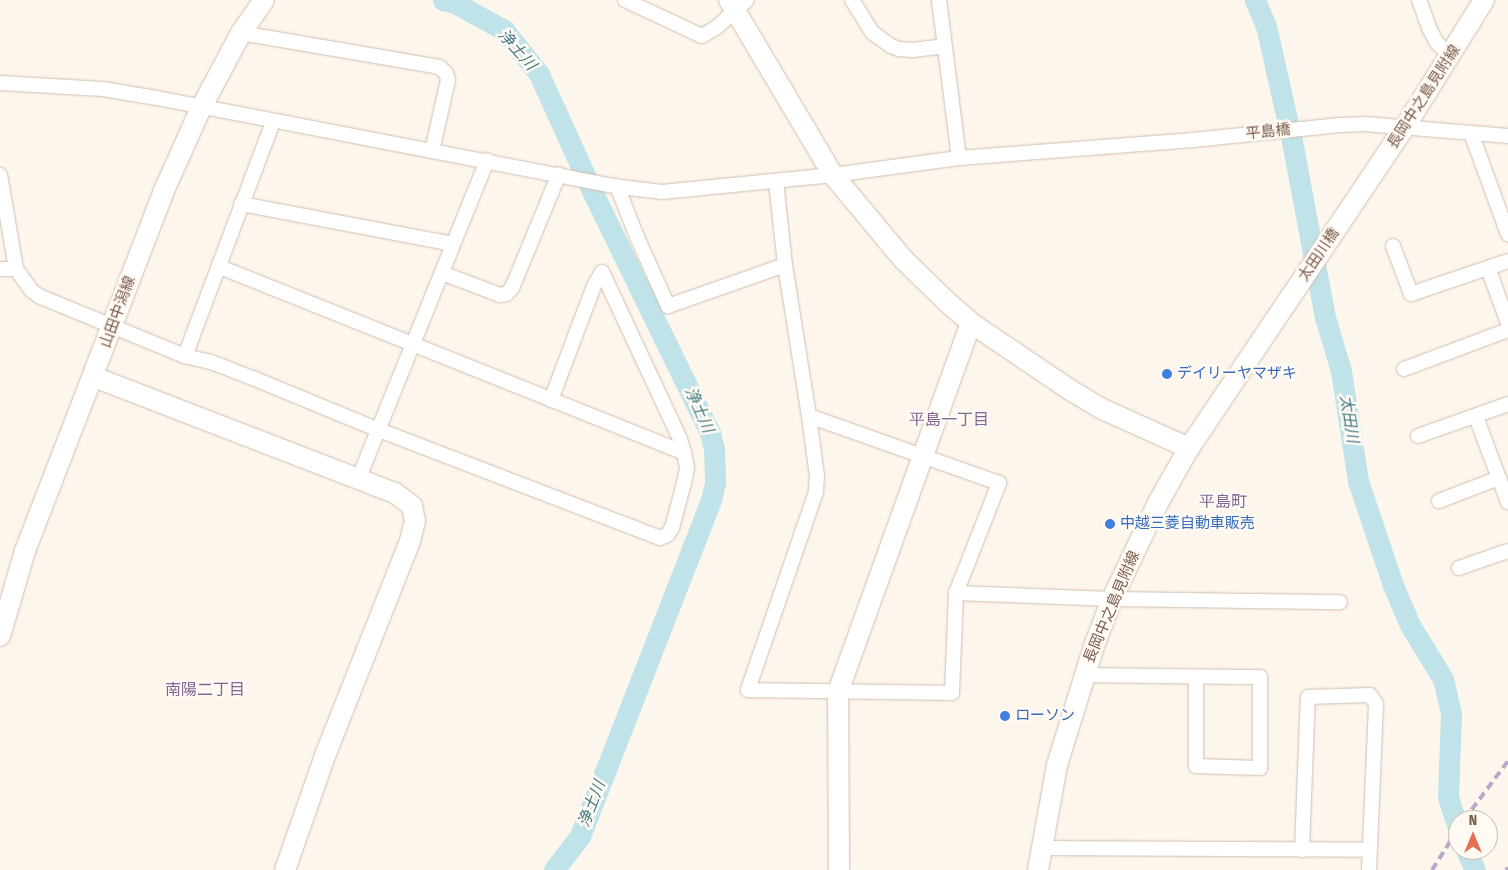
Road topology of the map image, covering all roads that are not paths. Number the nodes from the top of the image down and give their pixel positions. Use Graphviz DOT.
graph roads {
  1 [pos="625,0"];
  2 [pos="852,0"];
  3 [pos="939,0"];
  4 [pos="1419,0"];
  5 [pos="1484,0"];
  6 [pos="259,2"];
  7 [pos="737,3"];
  8 [pos="241,33"];
  9 [pos="944,46"];
  10 [pos="1451,56"];
  11 [pos="0,84"];
  12 [pos="201,108"];
  13 [pos="273,122"];
  14 [pos="1405,127"];
  15 [pos="1471,133"];
  16 [pos="1508,136"];
  17 [pos="432,151"];
  18 [pos="959,158"];
  19 [pos="486,160"];
  20 [pos="0,175"];
  21 [pos="562,175"];
  22 [pos="833,175"];
  23 [pos="776,181"];
  24 [pos="617,186"];
  25 [pos="1362,192"];
  26 [pos="242,204"];
  27 [pos="1508,234"];
  28 [pos="452,244"];
  29 [pos="1393,246"];
  30 [pos="1508,261"];
  31 [pos="785,265"];
  32 [pos="220,267"];
  33 [pos="1488,268"];
  34 [pos="0,269"];
  35 [pos="16,269"];
  36 [pos="442,274"];
  37 [pos="1276,317"];
  38 [pos="971,323"];
  39 [pos="113,324"];
  40 [pos="1508,324"];
  41 [pos="1508,330"];
  42 [pos="412,345"];
  43 [pos="185,356"];
  44 [pos="1404,369"];
  45 [pos="94,377"];
  46 [pos="551,400"];
  47 [pos="1508,404"];
  48 [pos="810,416"];
  49 [pos="1476,417"];
  50 [pos="379,430"];
  51 [pos="1418,436"];
  52 [pos="1190,448"];
  53 [pos="684,453"];
  54 [pos="924,456"];
  55 [pos="1502,479"];
  56 [pos="358,480"];
  57 [pos="1439,501"];
  58 [pos="1508,502"];
  59 [pos="1508,551"];
  60 [pos="1459,568"];
  61 [pos="956,593"];
  62 [pos="1112,599"];
  63 [pos="1340,602"];
  64 [pos="0,636"];
  65 [pos="1084,675"];
  66 [pos="1196,676"];
  67 [pos="838,692"];
  68 [pos="1040,848"];
  69 [pos="1302,850"];
  70 [pos="1369,850"];
  71 [pos="285,870"];
  72 [pos="839,870"];
  73 [pos="1038,870"];
  74 [pos="1369,870"];
  1 -- 7 [label="street"];
  2 -- 9 [label="street"];
  3 -- 9 [label="street"];
  4 -- 10 [label="street"];
  5 -- 10 [label="street, 長岡中之島見附線"];
  6 -- 8 [label="street, 山田中潟線"];
  7 -- 22 [label="street"];
  8 -- 12 [label="street, 山田中潟線"];
  8 -- 17 [label="street"];
  9 -- 18 [label="street"];
  10 -- 14 [label="street, 長岡中之島見附線"];
  11 -- 12 [label="street, 平島橋"];
  12 -- 13 [label="street, 平島橋"];
  12 -- 39 [label="street, 山田中潟線"];
  13 -- 17 [label="street, 平島橋"];
  13 -- 26 [label="street"];
  14 -- 15 [label="street, 平島橋"];
  14 -- 18 [label="street, 平島橋"];
  14 -- 25 [label="street, 長岡中之島見附線"];
  15 -- 16 [label="street, 平島橋"];
  15 -- 27 [label="street"];
  17 -- 19 [label="street, 平島橋"];
  18 -- 22 [label="street, 平島橋"];
  19 -- 21 [label="street, 平島橋"];
  19 -- 28 [label="street"];
  20 -- 35 [label="street"];
  21 -- 24 [label="street, 平島橋"];
  21 -- 36 [label="street"];
  22 -- 23 [label="street, 平島橋"];
  22 -- 38 [label="street"];
  23 -- 24 [label="street, 平島橋"];
  23 -- 31 [label="street"];
  24 -- 31 [label="street"];
  25 -- 37 [label="street, 太田川橋"];
  26 -- 28 [label="street"];
  26 -- 32 [label="street"];
  28 -- 36 [label="street"];
  29 -- 33 [label="street"];
  30 -- 33 [label="street"];
  31 -- 48 [label="street"];
  32 -- 42 [label="street"];
  32 -- 43 [label="street"];
  33 -- 40 [label="street"];
  34 -- 35 [label="street"];
  35 -- 39 [label="street"];
  36 -- 42 [label="street"];
  37 -- 52 [label="street, 長岡中之島見附線"];
  38 -- 52 [label="street"];
  38 -- 54 [label="street"];
  39 -- 43 [label="street"];
  39 -- 45 [label="street, 山田中潟線"];
  41 -- 44 [label="street"];
  42 -- 46 [label="street"];
  42 -- 50 [label="street"];
  43 -- 50 [label="street"];
  45 -- 56 [label="street"];
  45 -- 64 [label="street, 山田中潟線"];
  46 -- 53 [label="street"];
  46 -- 53 [label="street"];
  47 -- 49 [label="street"];
  48 -- 54 [label="street"];
  48 -- 67 [label="street"];
  49 -- 51 [label="street"];
  49 -- 55 [label="street"];
  50 -- 53 [label="street"];
  50 -- 56 [label="street"];
  52 -- 62 [label="street, 長岡中之島見附線"];
  54 -- 61 [label="street"];
  54 -- 67 [label="street"];
  55 -- 57 [label="street"];
  55 -- 58 [label="street"];
  56 -- 71 [label="street"];
  59 -- 60 [label="street"];
  61 -- 62 [label="street"];
  61 -- 67 [label="street"];
  62 -- 63 [label="street"];
  62 -- 65 [label="street, 長岡中之島見附線"];
  65 -- 66 [label="street"];
  65 -- 68 [label="street, 長岡中之島見附線"];
  66 -- 66 [label="street"];
  67 -- 72 [label="street"];
  68 -- 69 [label="street"];
  68 -- 73 [label="street, 長岡中之島見附線"];
  69 -- 70 [label="street"];
  69 -- 70 [label="street"];
  70 -- 74 [label="street"];
}
